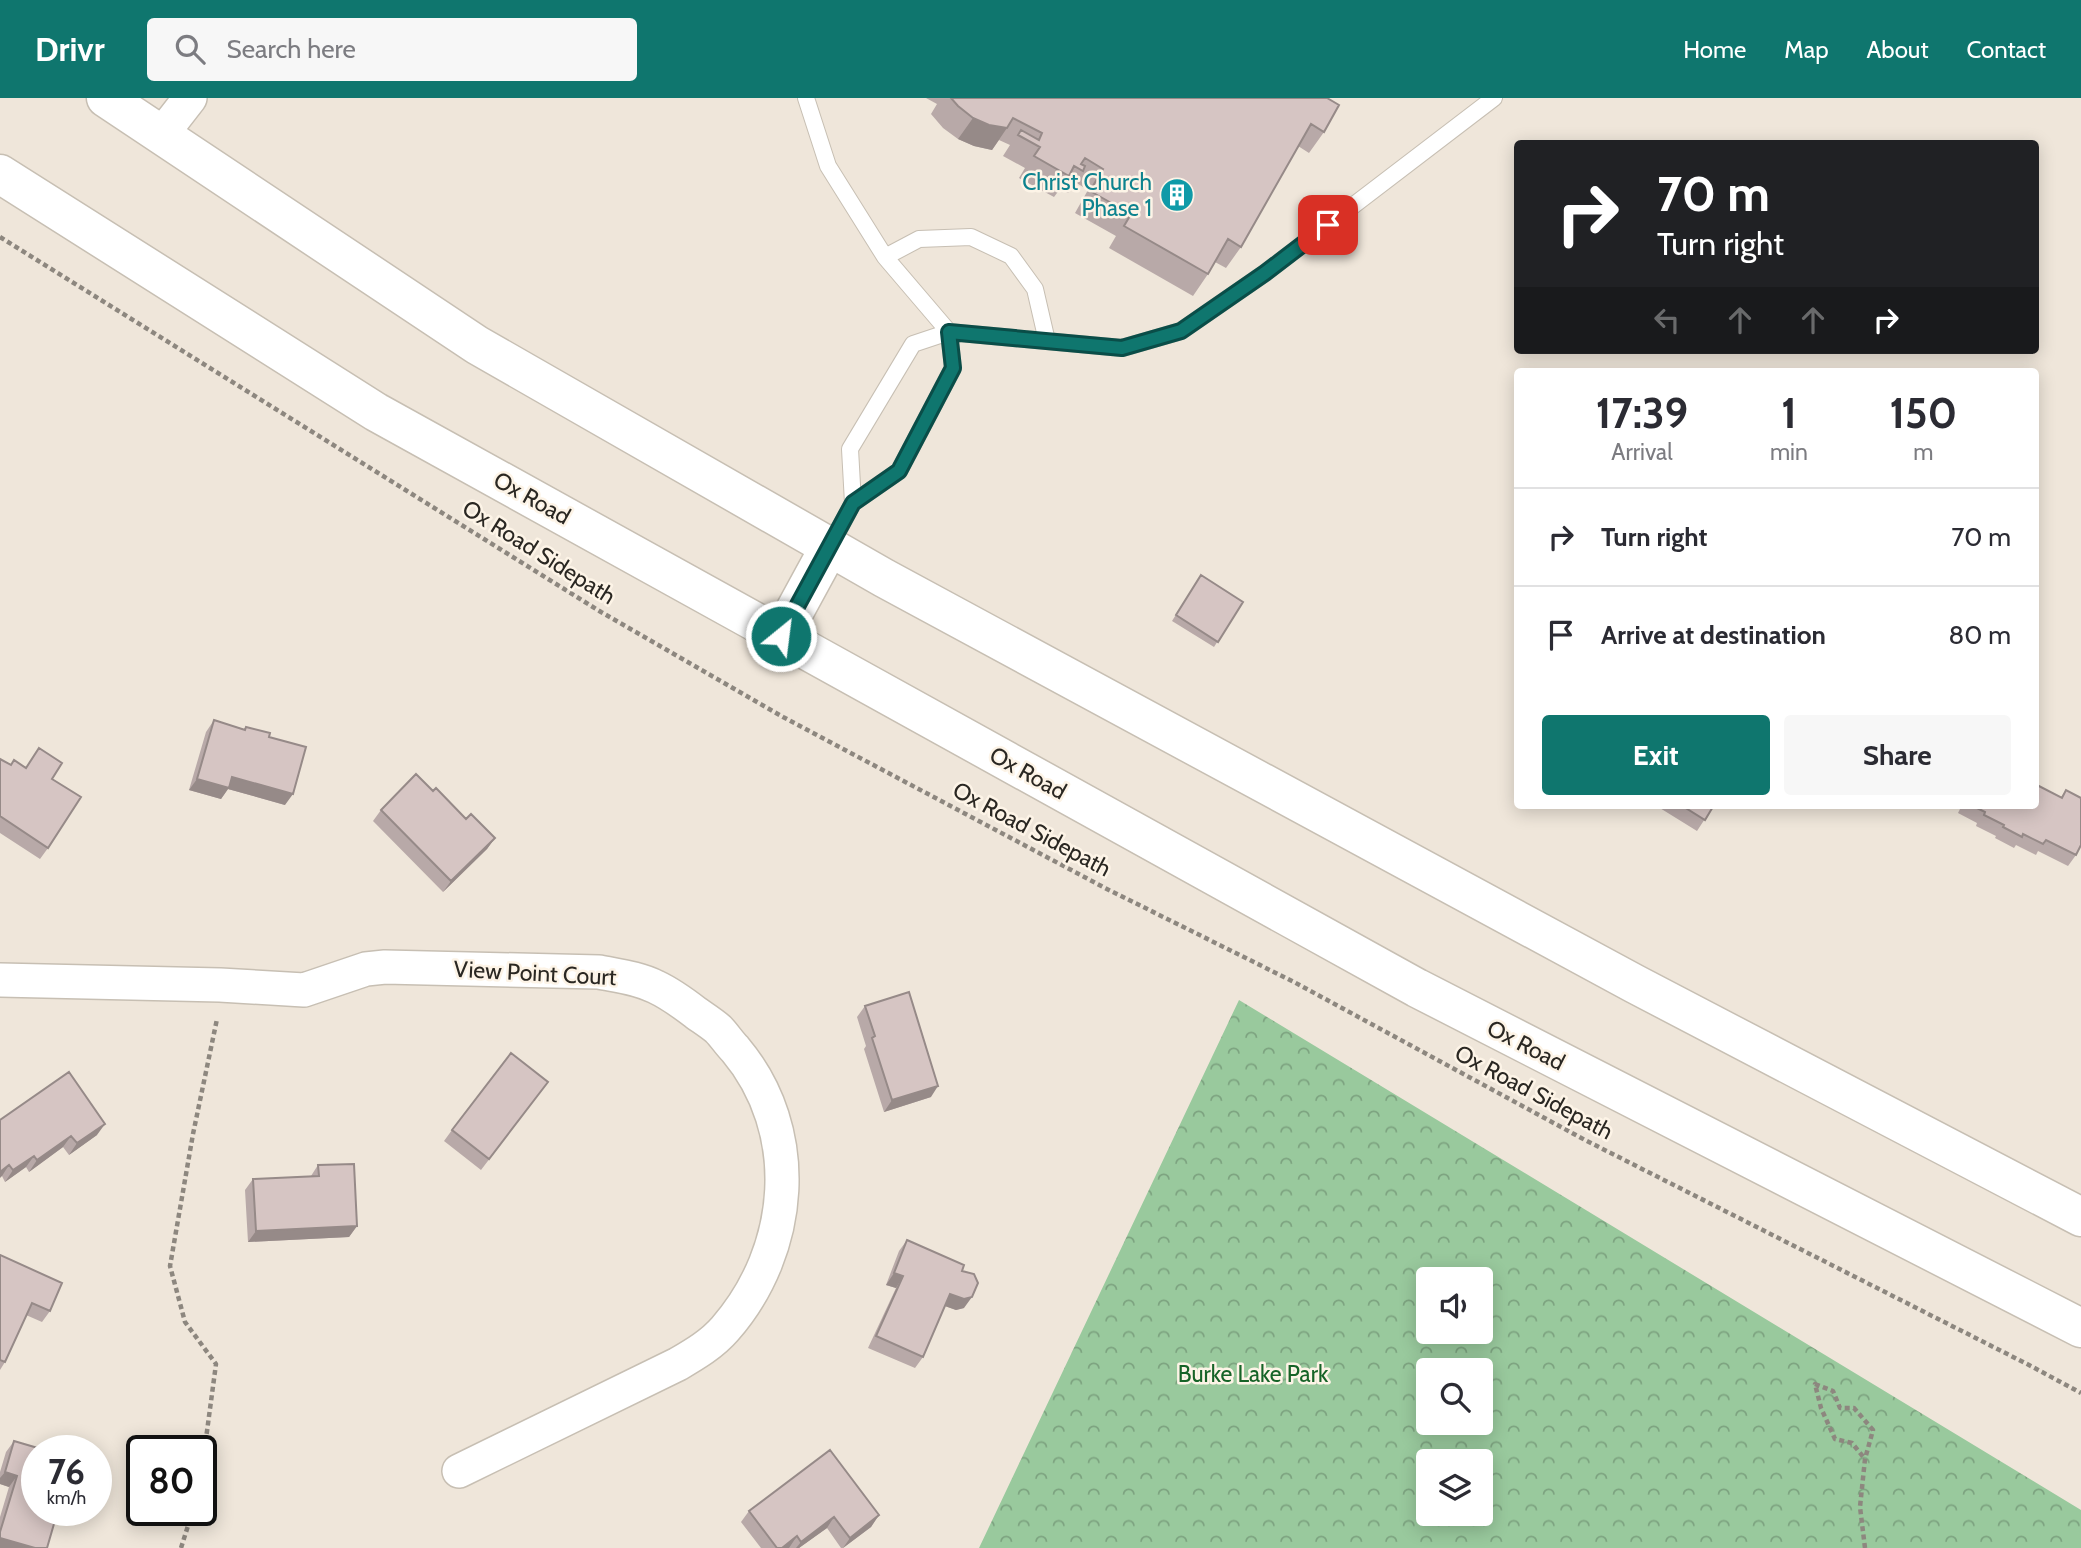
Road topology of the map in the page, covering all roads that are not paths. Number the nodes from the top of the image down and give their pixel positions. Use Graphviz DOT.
graph roads {
  1 [pos="106,98"];
  2 [pos="190,98"];
  3 [pos="806,98"];
  4 [pos="1494,98"];
  5 [pos="162,134"];
  6 [pos="0,174"];
  7 [pos="884,257"];
  8 [pos="949,332"];
  9 [pos="1047,341"];
  10 [pos="853,503"];
  11 [pos="830,546"];
  12 [pos="781,636"];
  13 [pos="0,980"];
  14 [pos="2081,1217"];
  15 [pos="2081,1328"];
  16 [pos="459,1471"];
  1 -- 5 [label="highway"];
  2 -- 5 [label="street"];
  3 -- 7 [label="lane"];
  4 -- 9 [label="lane"];
  5 -- 11 [label="highway"];
  6 -- 12 [label="highway, Ox Road"];
  7 -- 8 [label="lane"];
  7 -- 9 [label="lane"];
  8 -- 9 [label="lane"];
  8 -- 10 [label="lane"];
  8 -- 10 [label="lane"];
  10 -- 11 [label="lane"];
  11 -- 12 [label="highway"];
  11 -- 14 [label="highway"];
  12 -- 15 [label="highway, Ox Road"];
  13 -- 16 [label="street, View Point Court"];
}
